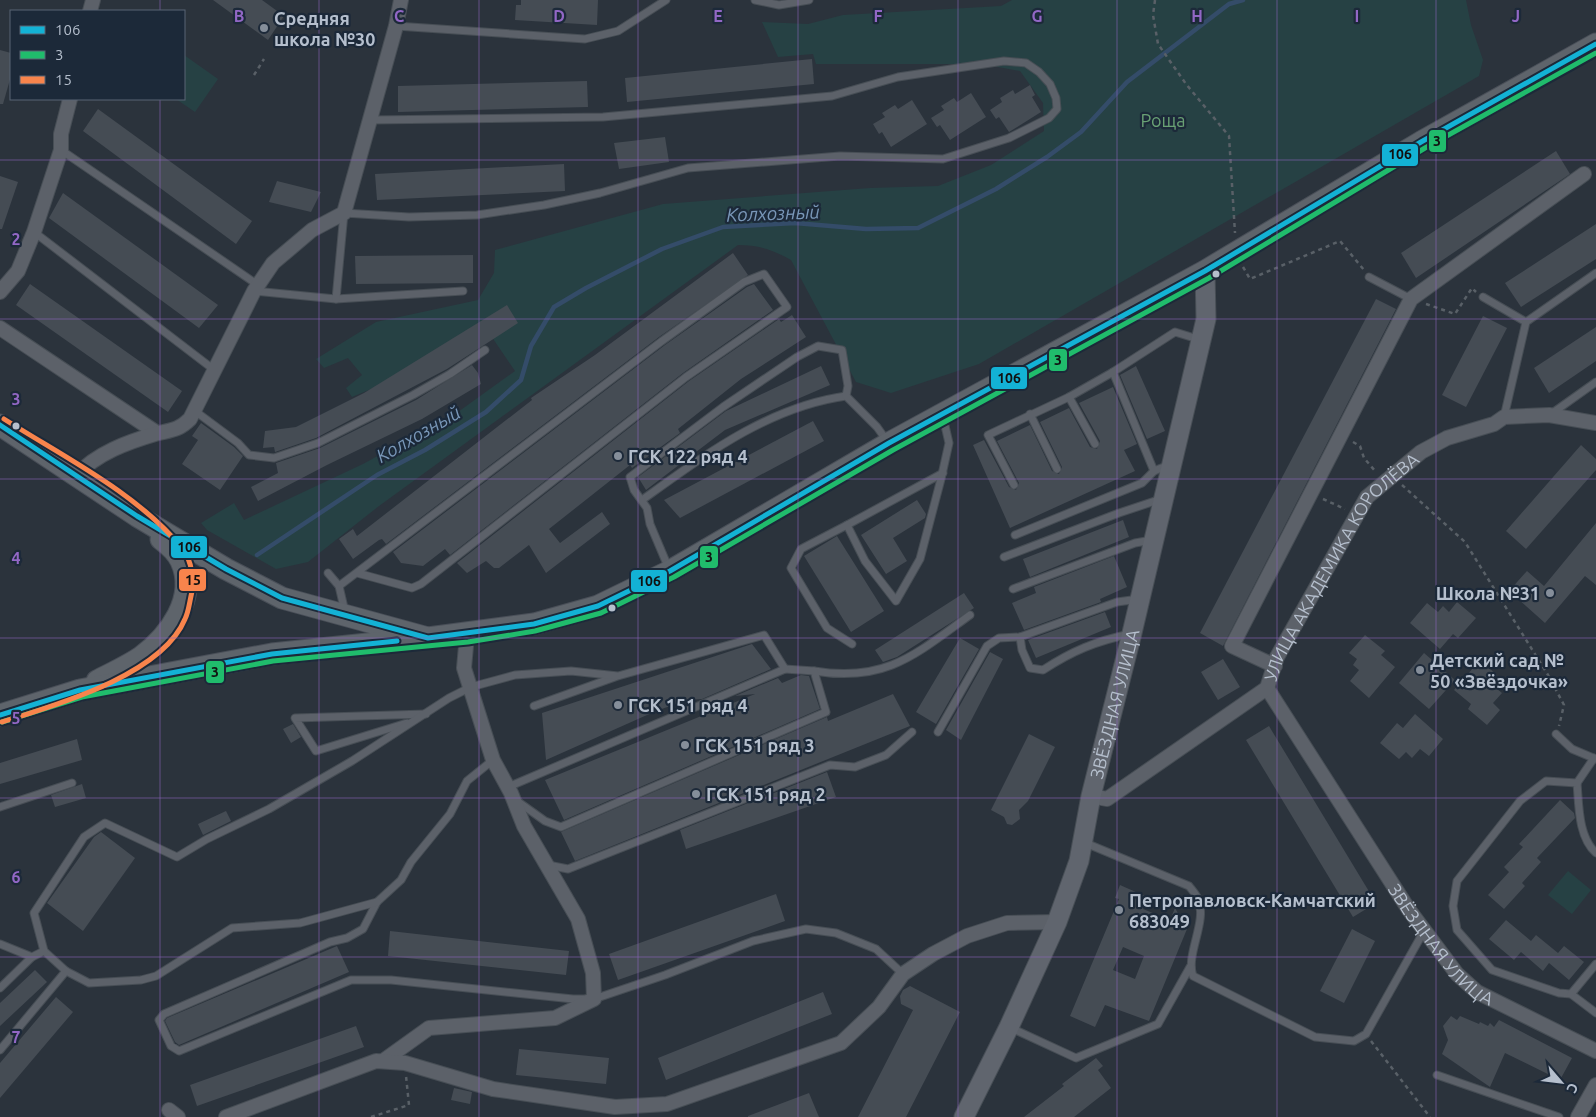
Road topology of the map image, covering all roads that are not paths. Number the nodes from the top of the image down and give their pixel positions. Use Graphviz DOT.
graph roads {
  1 [pos="401,0"];
  2 [pos="666,0"];
  3 [pos="755,0"];
  4 [pos="810,0"];
  5 [pos="396,26"];
  6 [pos="1596,44"];
  7 [pos="70,100"];
  8 [pos="370,120"];
  9 [pos="60,150"];
  10 [pos="1584,174"];
  11 [pos="344,213"];
  12 [pos="34,232"];
  13 [pos="1205,271"];
  14 [pos="1596,273"];
  15 [pos="1369,277"];
  16 [pos="256,288"];
  17 [pos="463,291"];
  18 [pos="0,292"];
  19 [pos="1483,297"];
  20 [pos="336,299"];
  21 [pos="1411,299"];
  22 [pos="1526,322"];
  23 [pos="0,328"];
  24 [pos="1201,340"];
  25 [pos="484,350"];
  26 [pos="213,369"];
  27 [pos="1113,372"];
  28 [pos="1596,382"];
  29 [pos="846,396"];
  30 [pos="1069,397"];
  31 [pos="194,411"];
  32 [pos="943,414"];
  33 [pos="1030,414"];
  34 [pos="1549,415"];
  35 [pos="1504,417"];
  36 [pos="1596,423"];
  37 [pos="3,428"];
  38 [pos="157,433"];
  39 [pos="889,443"];
  40 [pos="1096,444"];
  41 [pos="1172,464"];
  42 [pos="1057,469"];
  43 [pos="1154,471"];
  44 [pos="943,474"];
  45 [pos="78,475"];
  46 [pos="1014,485"];
  47 [pos="1164,498"];
  48 [pos="642,500"];
  49 [pos="137,516"];
  50 [pos="848,525"];
  51 [pos="1015,535"];
  52 [pos="1154,540"];
  53 [pos="1004,557"];
  54 [pos="670,571"];
  55 [pos="328,573"];
  56 [pos="357,573"];
  57 [pos="339,586"];
  58 [pos="1013,589"];
  59 [pos="1140,599"];
  60 [pos="346,615"];
  61 [pos="970,615"];
  62 [pos="1132,633"];
  63 [pos="467,635"];
  64 [pos="1020,637"];
  65 [pos="428,638"];
  66 [pos="852,644"];
  67 [pos="1275,666"];
  68 [pos="785,669"];
  69 [pos="814,671"];
  70 [pos="618,676"];
  71 [pos="471,687"];
  72 [pos="1267,688"];
  73 [pos="80,690"];
  74 [pos="534,706"];
  75 [pos="427,714"];
  76 [pos="0,715"];
  77 [pos="418,720"];
  78 [pos="912,732"];
  79 [pos="938,732"];
  80 [pos="1556,734"];
  81 [pos="1595,759"];
  82 [pos="494,760"];
  83 [pos="72,783"];
  84 [pos="1577,783"];
  85 [pos="510,792"];
  86 [pos="1091,796"];
  87 [pos="0,808"];
  88 [pos="1083,842"];
  89 [pos="1596,853"];
  90 [pos="545,864"];
  91 [pos="377,902"];
  92 [pos="1057,922"];
  93 [pos="1424,931"];
  94 [pos="0,944"];
  95 [pos="44,952"];
  96 [pos="32,957"];
  97 [pos="1596,964"];
  98 [pos="1190,967"];
  99 [pos="66,971"];
  100 [pos="903,974"];
  101 [pos="0,988"];
  102 [pos="1571,994"];
  103 [pos="594,999"];
  104 [pos="1596,1013"];
  105 [pos="1009,1027"];
  106 [pos="0,1050"];
  107 [pos="1596,1051"];
  108 [pos="383,1061"];
  109 [pos="1437,1074"];
  110 [pos="1596,1085"];
  111 [pos="226,1117"];
  112 [pos="964,1117"];
  113 [pos="1559,1117"];
  114 [pos="1578,1117"];
  1 -- 5 [label="street"];
  2 -- 5 [label="lane"];
  3 -- 4 [label="lane"];
  5 -- 8 [label="street"];
  6 -- 13 [label="main road"];
  7 -- 9 [label="street"];
  8 -- 11 [label="street"];
  8 -- 11 [label="lane"];
  9 -- 12 [label="street"];
  9 -- 16 [label="lane"];
  10 -- 21 [label="street"];
  11 -- 16 [label="street"];
  11 -- 20 [label="lane"];
  12 -- 18 [label="street"];
  12 -- 26 [label="lane"];
  13 -- 24 [label="street, ЗВЁЗДНАЯ УЛИЦА"];
  13 -- 32 [label="main road"];
  14 -- 22 [label="lane"];
  15 -- 21 [label="lane"];
  16 -- 20 [label="lane"];
  16 -- 26 [label="street"];
  17 -- 20 [label="lane"];
  19 -- 22 [label="lane"];
  21 -- 67 [label="street"];
  22 -- 35 [label="lane"];
  23 -- 38 [label="street"];
  24 -- 27 [label="lane"];
  24 -- 41 [label="street, ЗВЁЗДНАЯ УЛИЦА"];
  25 -- 31 [label="lane"];
  26 -- 31 [label="street"];
  27 -- 30 [label="lane"];
  27 -- 43 [label="lane"];
  28 -- 34 [label="lane"];
  29 -- 39 [label="lane"];
  29 -- 48 [label="lane"];
  29 -- 48 [label="lane"];
  30 -- 33 [label="lane"];
  30 -- 40 [label="lane"];
  31 -- 38 [label="street"];
  32 -- 39 [label="main road"];
  32 -- 44 [label="lane"];
  33 -- 42 [label="lane"];
  33 -- 46 [label="lane"];
  34 -- 35 [label="street, УЛИЦА АКАДЕМИКА КОРОЛЁВА"];
  34 -- 36 [label="street, УЛИЦА АКАДЕМИКА КОРОЛЁВА"];
  35 -- 67 [label="street, УЛИЦА АКАДЕМИКА КОРОЛЁВА"];
  37 -- 45 [label="main road"];
  38 -- 45 [label="street"];
  39 -- 54 [label="main road"];
  41 -- 43 [label="lane"];
  41 -- 47 [label="street, ЗВЁЗДНАЯ УЛИЦА"];
  43 -- 51 [label="lane"];
  44 -- 50 [label="lane"];
  44 -- 50 [label="lane"];
  45 -- 49 [label="main road"];
  47 -- 52 [label="street, ЗВЁЗДНАЯ УЛИЦА"];
  47 -- 53 [label="lane"];
  48 -- 54 [label="lane"];
  49 -- 60 [label="main road"];
  49 -- 73 [label="main road"];
  50 -- 66 [label="lane"];
  52 -- 58 [label="lane"];
  52 -- 59 [label="street, ЗВЁЗДНАЯ УЛИЦА"];
  54 -- 63 [label="main road"];
  55 -- 57 [label="lane"];
  56 -- 56 [label="lane"];
  56 -- 57 [label="lane"];
  57 -- 60 [label="lane"];
  59 -- 62 [label="street, ЗВЁЗДНАЯ УЛИЦА"];
  59 -- 64 [label="lane"];
  60 -- 65 [label="main road"];
  61 -- 69 [label="lane"];
  62 -- 64 [label="lane"];
  62 -- 86 [label="street, ЗВЁЗДНАЯ УЛИЦА"];
  63 -- 65 [label="main road"];
  63 -- 71 [label="street"];
  64 -- 79 [label="lane"];
  65 -- 73 [label="main road"];
  67 -- 72 [label="street, УЛИЦА АКАДЕМИКА КОРОЛЁВА"];
  68 -- 69 [label="lane"];
  68 -- 70 [label="lane"];
  68 -- 85 [label="lane"];
  69 -- 85 [label="lane"];
  70 -- 71 [label="lane"];
  70 -- 74 [label="lane"];
  71 -- 75 [label="lane"];
  71 -- 82 [label="street"];
  72 -- 86 [label="street, УЛИЦА АКАДЕМИКА КОРОЛЁВА"];
  72 -- 93 [label="street, ЗВЁЗДНАЯ УЛИЦА"];
  73 -- 76 [label="main road"];
  75 -- 77 [label="lane"];
  75 -- 77 [label="lane"];
  77 -- 95 [label="lane"];
  78 -- 90 [label="lane"];
  80 -- 81 [label="lane"];
  81 -- 84 [label="lane"];
  82 -- 85 [label="street"];
  82 -- 91 [label="lane"];
  83 -- 87 [label="lane"];
  84 -- 89 [label="lane"];
  84 -- 102 [label="lane"];
  85 -- 90 [label="street"];
  86 -- 88 [label="street, ЗВЁЗДНАЯ УЛИЦА"];
  88 -- 92 [label="street, ЗВЁЗДНАЯ УЛИЦА"];
  88 -- 98 [label="lane"];
  90 -- 103 [label="street"];
  91 -- 99 [label="lane"];
  91 -- 103 [label="lane"];
  92 -- 100 [label="street"];
  92 -- 105 [label="street, ЗВЁЗДНАЯ УЛИЦА"];
  93 -- 98 [label="lane"];
  93 -- 107 [label="street, ЗВЁЗДНАЯ УЛИЦА"];
  94 -- 96 [label="lane"];
  95 -- 96 [label="lane"];
  95 -- 99 [label="lane"];
  96 -- 101 [label="lane"];
  97 -- 102 [label="lane"];
  98 -- 105 [label="lane"];
  99 -- 106 [label="lane"];
  100 -- 103 [label="lane"];
  100 -- 108 [label="street"];
  102 -- 104 [label="lane"];
  103 -- 108 [label="street"];
  105 -- 112 [label="street, ЗВЁЗДНАЯ УЛИЦА"];
  108 -- 111 [label="street"];
  109 -- 113 [label="lane"];
  110 -- 114 [label="street"];
}
